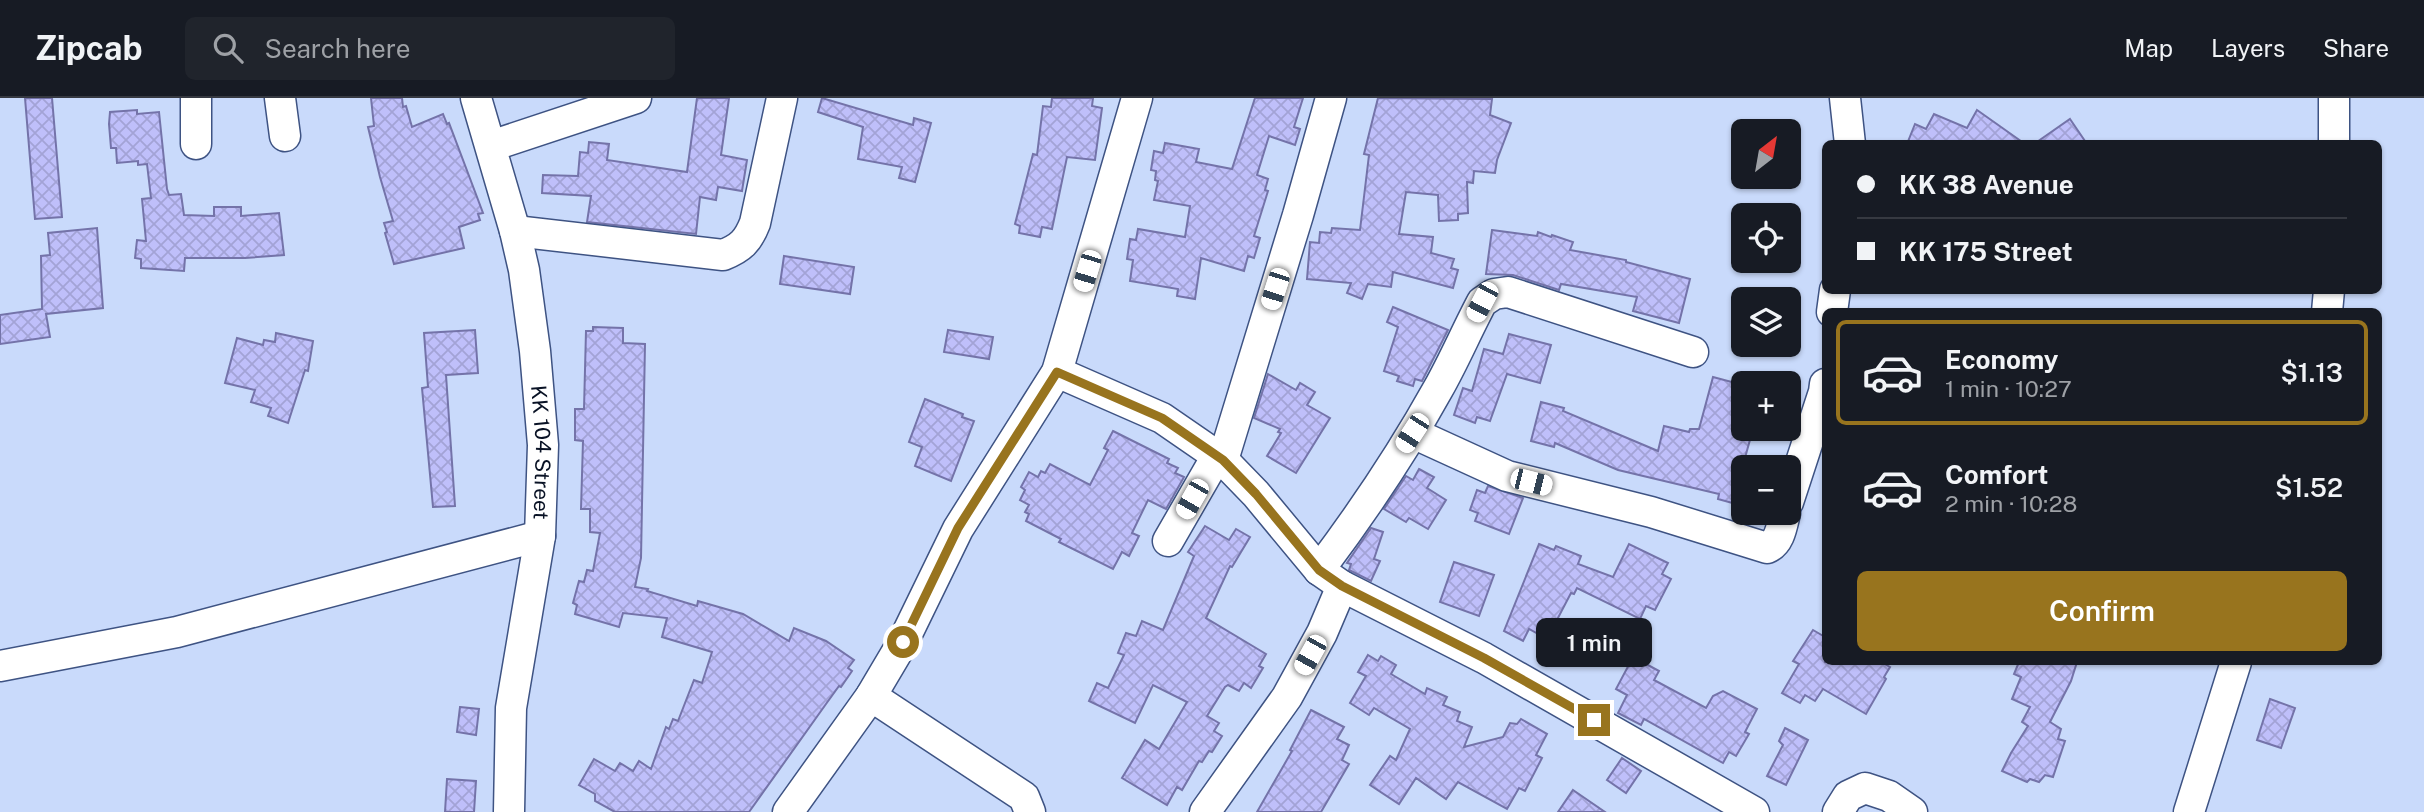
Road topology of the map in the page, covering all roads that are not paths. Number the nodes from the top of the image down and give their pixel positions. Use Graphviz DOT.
graph roads {
  1 [pos="196,98"];
  2 [pos="281,98"];
  3 [pos="476,98"];
  4 [pos="636,98"];
  5 [pos="782,98"];
  6 [pos="1137,98"];
  7 [pos="1331,98"];
  8 [pos="1845,98"];
  9 [pos="2334,98"];
  10 [pos="285,136"];
  11 [pos="1850,140"];
  12 [pos="2334,140"];
  13 [pos="197,144"];
  14 [pos="491,146"];
  15 [pos="515,230"];
  16 [pos="1693,352"];
  17 [pos="1057,372"];
  18 [pos="1822,394"];
  19 [pos="1412,433"];
  20 [pos="1220,458"];
  21 [pos="1801,461"];
  22 [pos="1781,525"];
  23 [pos="540,536"];
  24 [pos="1168,541"];
  25 [pos="1330,578"];
  26 [pos="2235,665"];
  27 [pos="0,666"];
  28 [pos="871,695"];
  29 [pos="509,812"];
  30 [pos="788,812"];
  31 [pos="1030,812"];
  32 [pos="1205,812"];
  33 [pos="1754,812"];
  34 [pos="1838,812"];
  35 [pos="1912,812"];
  36 [pos="2189,812"];
  1 -- 13 [label="street"];
  2 -- 10 [label="street"];
  3 -- 14 [label="street, KK 104 Street"];
  4 -- 14 [label="street"];
  5 -- 15 [label="street"];
  6 -- 17 [label="street"];
  7 -- 20 [label="street"];
  8 -- 11 [label="street"];
  9 -- 12 [label="street"];
  14 -- 15 [label="street, KK 104 Street"];
  15 -- 23 [label="street, KK 104 Street"];
  16 -- 19 [label="street"];
  17 -- 20 [label="street"];
  17 -- 28 [label="street"];
  18 -- 21 [label="street"];
  19 -- 22 [label="street"];
  19 -- 25 [label="street"];
  20 -- 24 [label="street"];
  20 -- 25 [label="street"];
  23 -- 27 [label="street"];
  23 -- 29 [label="street, KK 104 Street"];
  25 -- 32 [label="street"];
  25 -- 33 [label="street"];
  26 -- 36 [label="street"];
  28 -- 30 [label="street"];
  28 -- 31 [label="street"];
  34 -- 35 [label="street"];
}
